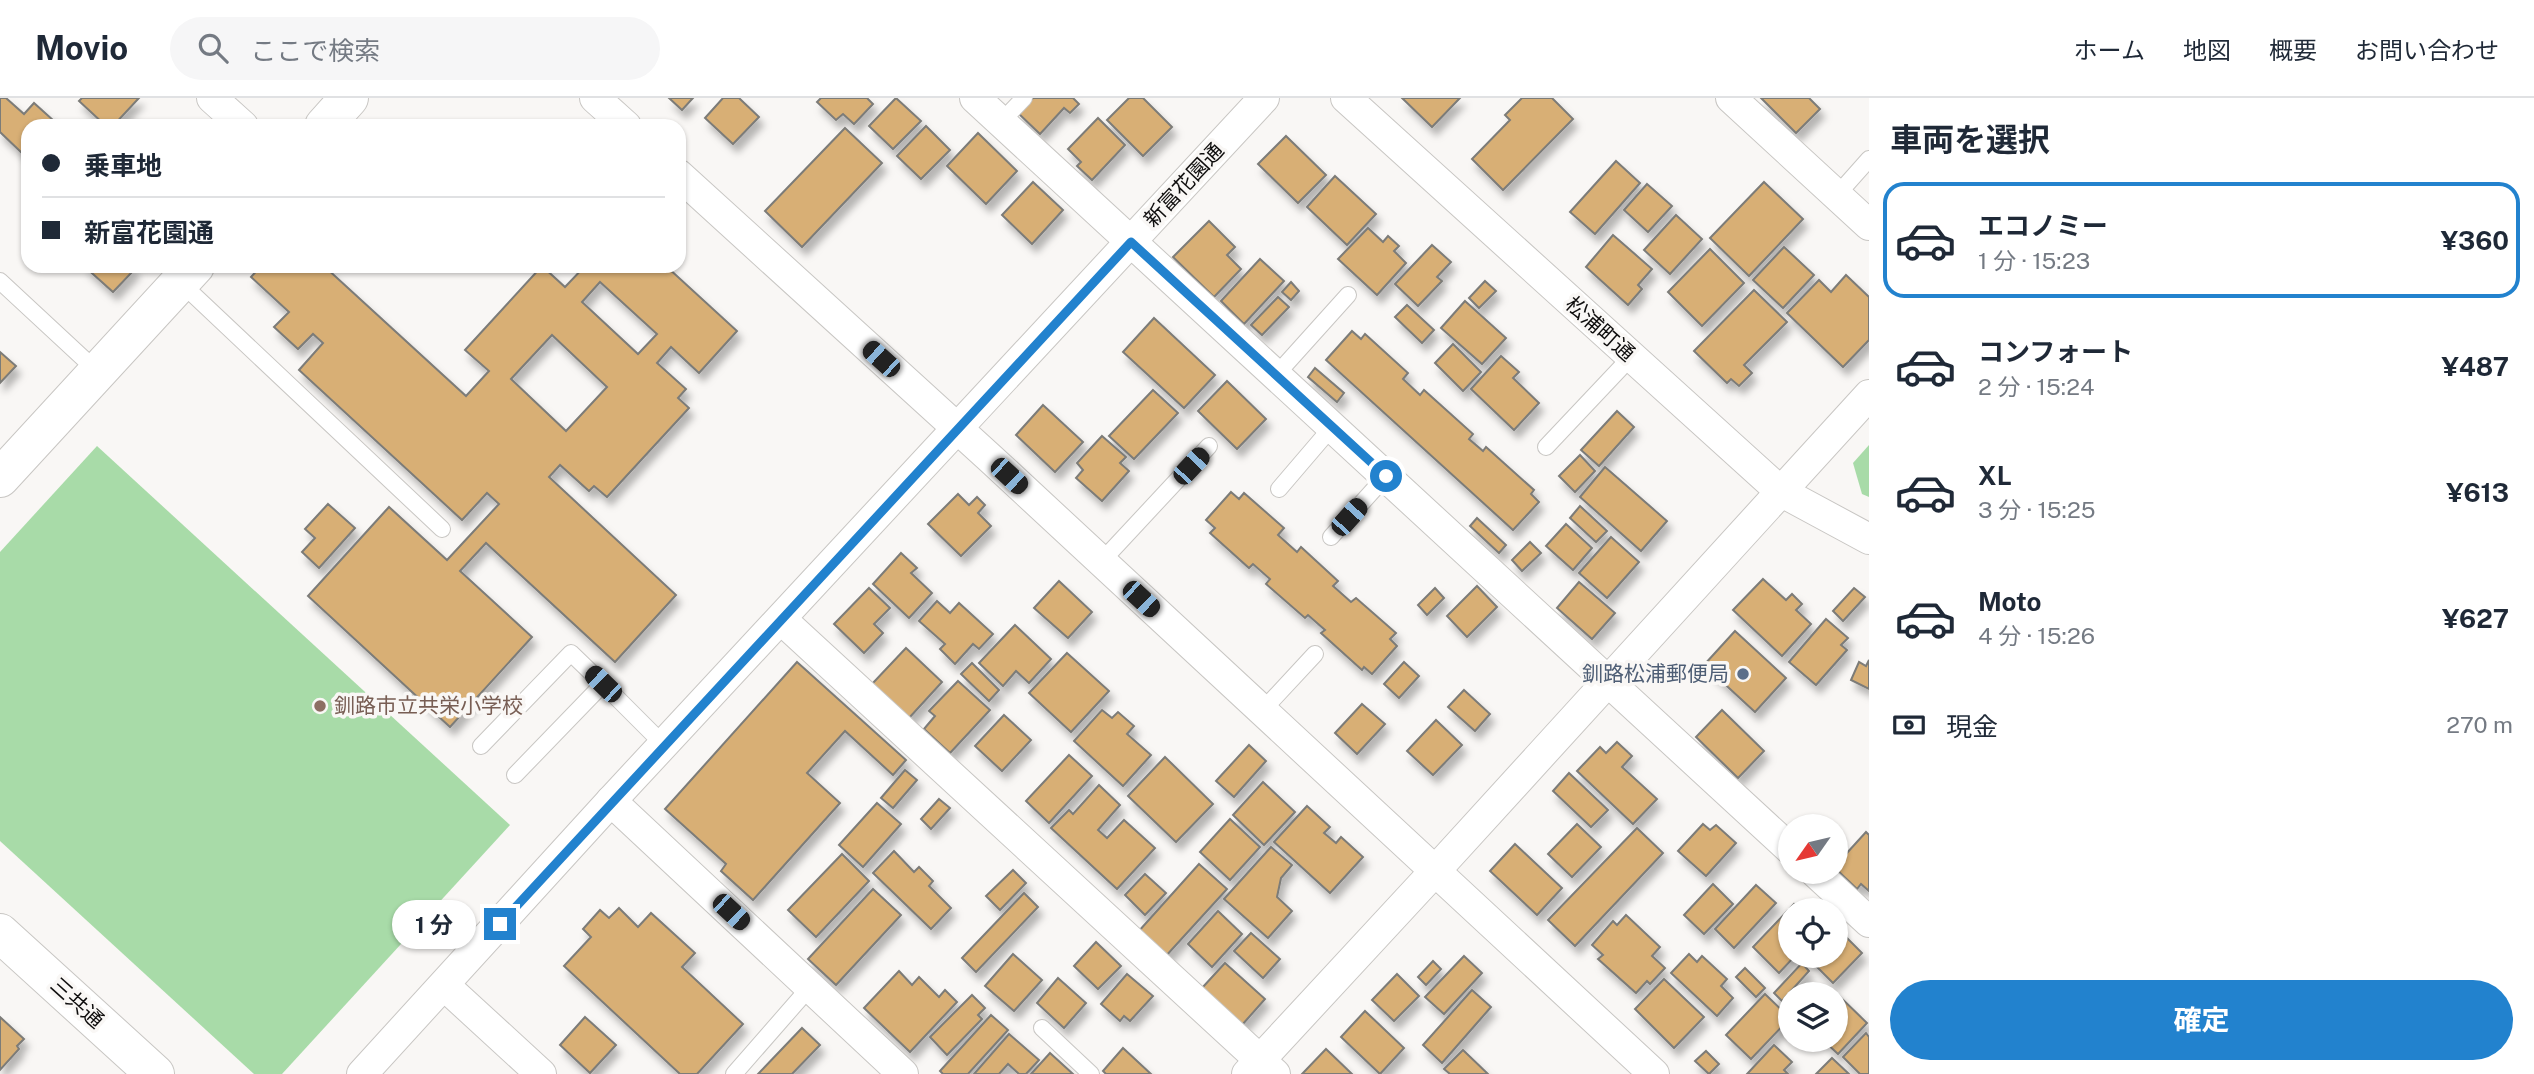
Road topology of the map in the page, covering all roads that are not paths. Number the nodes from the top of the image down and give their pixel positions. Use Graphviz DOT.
graph roads {
  1 [pos="349,98"];
  2 [pos="595,98"];
  3 [pos="975,98"];
  4 [pos="1024,98"];
  5 [pos="1264,98"];
  6 [pos="1346,98"];
  7 [pos="1731,98"];
  8 [pos="215,99"];
  9 [pos="236,119"];
  10 [pos="330,119"];
  11 [pos="618,119"];
  12 [pos="1001,122"];
  13 [pos="1869,159"];
  14 [pos="686,181"];
  15 [pos="1836,195"];
  16 [pos="1869,225"];
  17 [pos="1131,242"];
  18 [pos="188,274"];
  19 [pos="0,281"];
  20 [pos="1348,295"];
  21 [pos="1631,357"];
  22 [pos="98,372"];
  23 [pos="1276,375"];
  24 [pos="1869,395"];
  25 [pos="1332,427"];
  26 [pos="958,429"];
  27 [pos="1209,446"];
  28 [pos="1546,447"];
  29 [pos="1386,476"];
  30 [pos="0,478"];
  31 [pos="1279,489"];
  32 [pos="1780,491"];
  33 [pos="442,529"];
  34 [pos="1331,537"];
  35 [pos="1869,539"];
  36 [pos="1101,562"];
  37 [pos="782,620"];
  38 [pos="1315,654"];
  39 [pos="1609,681"];
  40 [pos="603,684"];
  41 [pos="1262,711"];
  42 [pos="664,744"];
  43 [pos="481,746"];
  44 [pos="515,775"];
  45 [pos="611,801"];
  46 [pos="1778,838"];
  47 [pos="1435,871"];
  48 [pos="1828,884"];
  49 [pos="1869,922"];
  50 [pos="0,933"];
  51 [pos="444,985"];
  52 [pos="810,987"];
  53 [pos="1042,1028"];
  54 [pos="1260,1069"];
  55 [pos="155,1074"];
  56 [pos="362,1074"];
  57 [pos="541,1074"];
  58 [pos="734,1074"];
  59 [pos="903,1074"];
  60 [pos="1091,1074"];
  61 [pos="1654,1074"];
  1 -- 10 [label="street"];
  2 -- 11 [label="street"];
  3 -- 12 [label="street"];
  4 -- 12 [label="lane"];
  5 -- 17 [label="street, 新富花園通"];
  6 -- 21 [label="street, 松浦町通"];
  7 -- 15 [label="street"];
  8 -- 9 [label="street"];
  12 -- 17 [label="street"];
  13 -- 15 [label="lane"];
  14 -- 26 [label="street"];
  15 -- 16 [label="street"];
  17 -- 23 [label="street"];
  17 -- 26 [label="street, 新富花園通"];
  18 -- 22 [label="street"];
  18 -- 33 [label="lane"];
  19 -- 22 [label="lane"];
  20 -- 23 [label="lane"];
  21 -- 28 [label="lane"];
  21 -- 32 [label="street, 松浦町通"];
  22 -- 30 [label="street"];
  23 -- 25 [label="street"];
  24 -- 32 [label="street"];
  25 -- 29 [label="street"];
  25 -- 31 [label="lane"];
  26 -- 36 [label="street"];
  26 -- 37 [label="street, 新富花園通"];
  27 -- 36 [label="lane"];
  29 -- 34 [label="lane"];
  29 -- 39 [label="street"];
  32 -- 35 [label="street, 松浦町通"];
  32 -- 39 [label="street"];
  36 -- 41 [label="street"];
  37 -- 42 [label="street, 新富花園通"];
  37 -- 54 [label="street"];
  38 -- 41 [label="lane"];
  39 -- 46 [label="street"];
  39 -- 47 [label="street"];
  40 -- 42 [label="lane"];
  40 -- 43 [label="lane"];
  40 -- 44 [label="lane"];
  41 -- 47 [label="street"];
  42 -- 45 [label="street, 新富花園通"];
  45 -- 51 [label="street, 新富花園通"];
  45 -- 52 [label="street"];
  47 -- 54 [label="street"];
  47 -- 61 [label="street"];
  48 -- 49 [label="street"];
  50 -- 55 [label="street, 三共通"];
  51 -- 56 [label="street, 新富花園通"];
  51 -- 57 [label="street"];
  52 -- 58 [label="lane"];
  52 -- 59 [label="street"];
  53 -- 60 [label="lane"];
}
